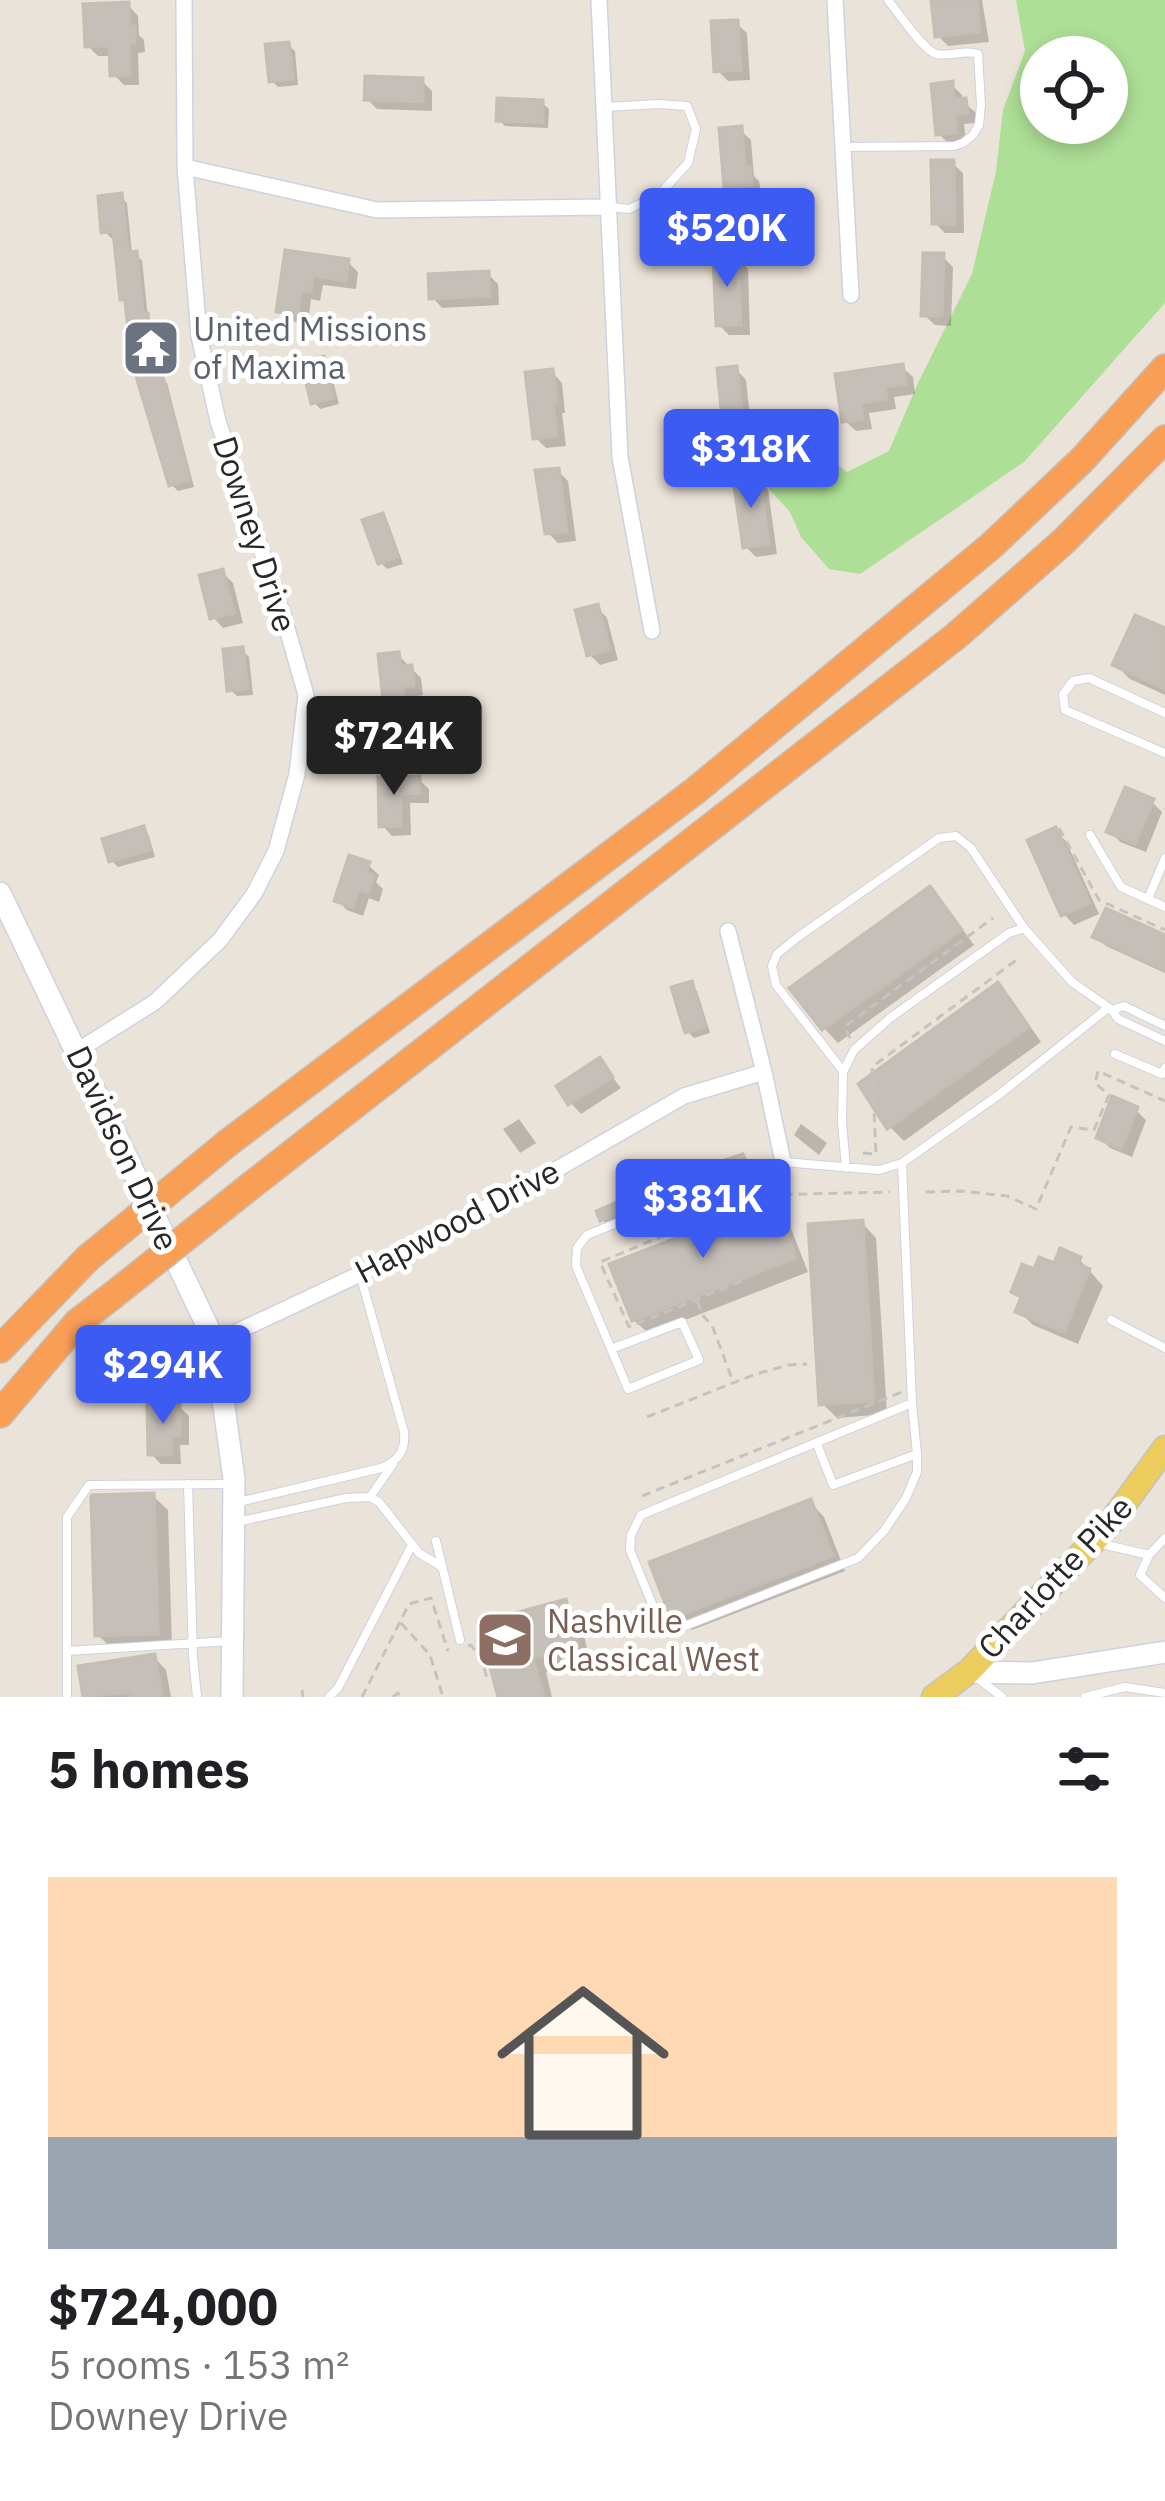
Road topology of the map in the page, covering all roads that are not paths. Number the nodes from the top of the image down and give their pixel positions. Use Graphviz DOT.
graph roads {
  1 [pos="184,0"];
  2 [pos="599,0"];
  3 [pos="835,0"];
  4 [pos="888,0"];
  5 [pos="605,107"];
  6 [pos="843,147"];
  7 [pos="185,167"];
  8 [pos="610,207"];
  9 [pos="851,295"];
  10 [pos="1165,368"];
  11 [pos="1165,439"];
  12 [pos="652,631"];
  13 [pos="1165,712"];
  14 [pos="1165,754"];
  15 [pos="1090,835"];
  16 [pos="1165,858"];
  17 [pos="0,893"];
  18 [pos="1148,899"];
  19 [pos="1165,907"];
  20 [pos="1024,928"];
  21 [pos="728,931"];
  22 [pos="1110,1009"];
  23 [pos="1165,1026"];
  24 [pos="1165,1041"];
  25 [pos="77,1051"];
  26 [pos="1114,1054"];
  27 [pos="764,1072"];
  28 [pos="843,1072"];
  29 [pos="1164,1072"];
  30 [pos="783,1162"];
  31 [pos="902,1162"];
  32 [pos="846,1168"];
  33 [pos="360,1274"];
  34 [pos="1111,1320"];
  35 [pos="215,1342"];
  36 [pos="1165,1348"];
  37 [pos="0,1349"];
  38 [pos="611,1349"];
  39 [pos="912,1403"];
  40 [pos="0,1414"];
  41 [pos="817,1444"];
  42 [pos="917,1454"];
  43 [pos="396,1460"];
  44 [pos="1161,1462"];
  45 [pos="188,1484"];
  46 [pos="370,1497"];
  47 [pos="234,1503"];
  48 [pos="1165,1538"];
  49 [pos="436,1541"];
  50 [pos="1093,1542"];
  51 [pos="412,1545"];
  52 [pos="1149,1555"];
  53 [pos="442,1567"];
  54 [pos="1165,1598"];
  55 [pos="460,1640"];
  56 [pos="192,1641"];
  57 [pos="232,1641"];
  58 [pos="67,1651"];
  59 [pos="1165,1652"];
  60 [pos="968,1672"];
  61 [pos="1165,1694"];
  62 [pos="67,1697"];
  63 [pos="197,1697"];
  64 [pos="232,1697"];
  65 [pos="328,1697"];
  66 [pos="934,1697"];
  67 [pos="1002,1697"];
  68 [pos="1085,1697"];
  1 -- 7 [label="street, Downey Drive"];
  2 -- 5 [label="street"];
  3 -- 6 [label="street"];
  4 -- 6 [label="lane"];
  5 -- 8 [label="street"];
  5 -- 8 [label="lane"];
  6 -- 9 [label="street"];
  7 -- 8 [label="street"];
  7 -- 25 [label="street, Downey Drive"];
  8 -- 12 [label="street"];
  10 -- 37 [label="highway, bridge"];
  11 -- 40 [label="highway, bridge"];
  13 -- 14 [label="lane"];
  15 -- 18 [label="lane"];
  16 -- 18 [label="lane"];
  17 -- 25 [label="street, Davidson Drive"];
  18 -- 19 [label="lane"];
  20 -- 22 [label="lane"];
  20 -- 28 [label="lane"];
  20 -- 28 [label="lane"];
  21 -- 27 [label="street"];
  22 -- 23 [label="lane"];
  22 -- 24 [label="lane"];
  22 -- 31 [label="lane"];
  25 -- 35 [label="street, Davidson Drive"];
  26 -- 29 [label="lane"];
  27 -- 30 [label="street"];
  27 -- 33 [label="street, Hapwood Drive"];
  28 -- 32 [label="lane"];
  30 -- 32 [label="lane"];
  30 -- 38 [label="lane"];
  31 -- 32 [label="lane"];
  31 -- 39 [label="lane"];
  33 -- 35 [label="street, Hapwood Drive"];
  33 -- 43 [label="lane"];
  34 -- 36 [label="lane"];
  35 -- 47 [label="street, Davidson Drive"];
  38 -- 38 [label="lane"];
  39 -- 41 [label="lane"];
  39 -- 42 [label="lane"];
  41 -- 42 [label="lane"];
  41 -- 42 [label="lane"];
  43 -- 46 [label="lane"];
  43 -- 47 [label="lane"];
  44 -- 50 [label="main road, Charlotte Pike"];
  45 -- 47 [label="lane"];
  45 -- 56 [label="lane"];
  45 -- 58 [label="lane"];
  46 -- 47 [label="lane"];
  46 -- 51 [label="lane"];
  47 -- 57 [label="street, Davidson Drive"];
  48 -- 52 [label="lane"];
  49 -- 53 [label="lane"];
  50 -- 52 [label="lane"];
  50 -- 60 [label="main road, Charlotte Pike"];
  51 -- 53 [label="lane"];
  51 -- 65 [label="lane"];
  52 -- 54 [label="lane"];
  53 -- 55 [label="lane"];
  56 -- 57 [label="lane"];
  56 -- 58 [label="lane"];
  56 -- 63 [label="lane"];
  57 -- 64 [label="street, Davidson Drive"];
  58 -- 62 [label="lane"];
  59 -- 60 [label="street"];
  60 -- 66 [label="main road, Charlotte Pike"];
  60 -- 67 [label="lane"];
  61 -- 68 [label="lane"];
}
